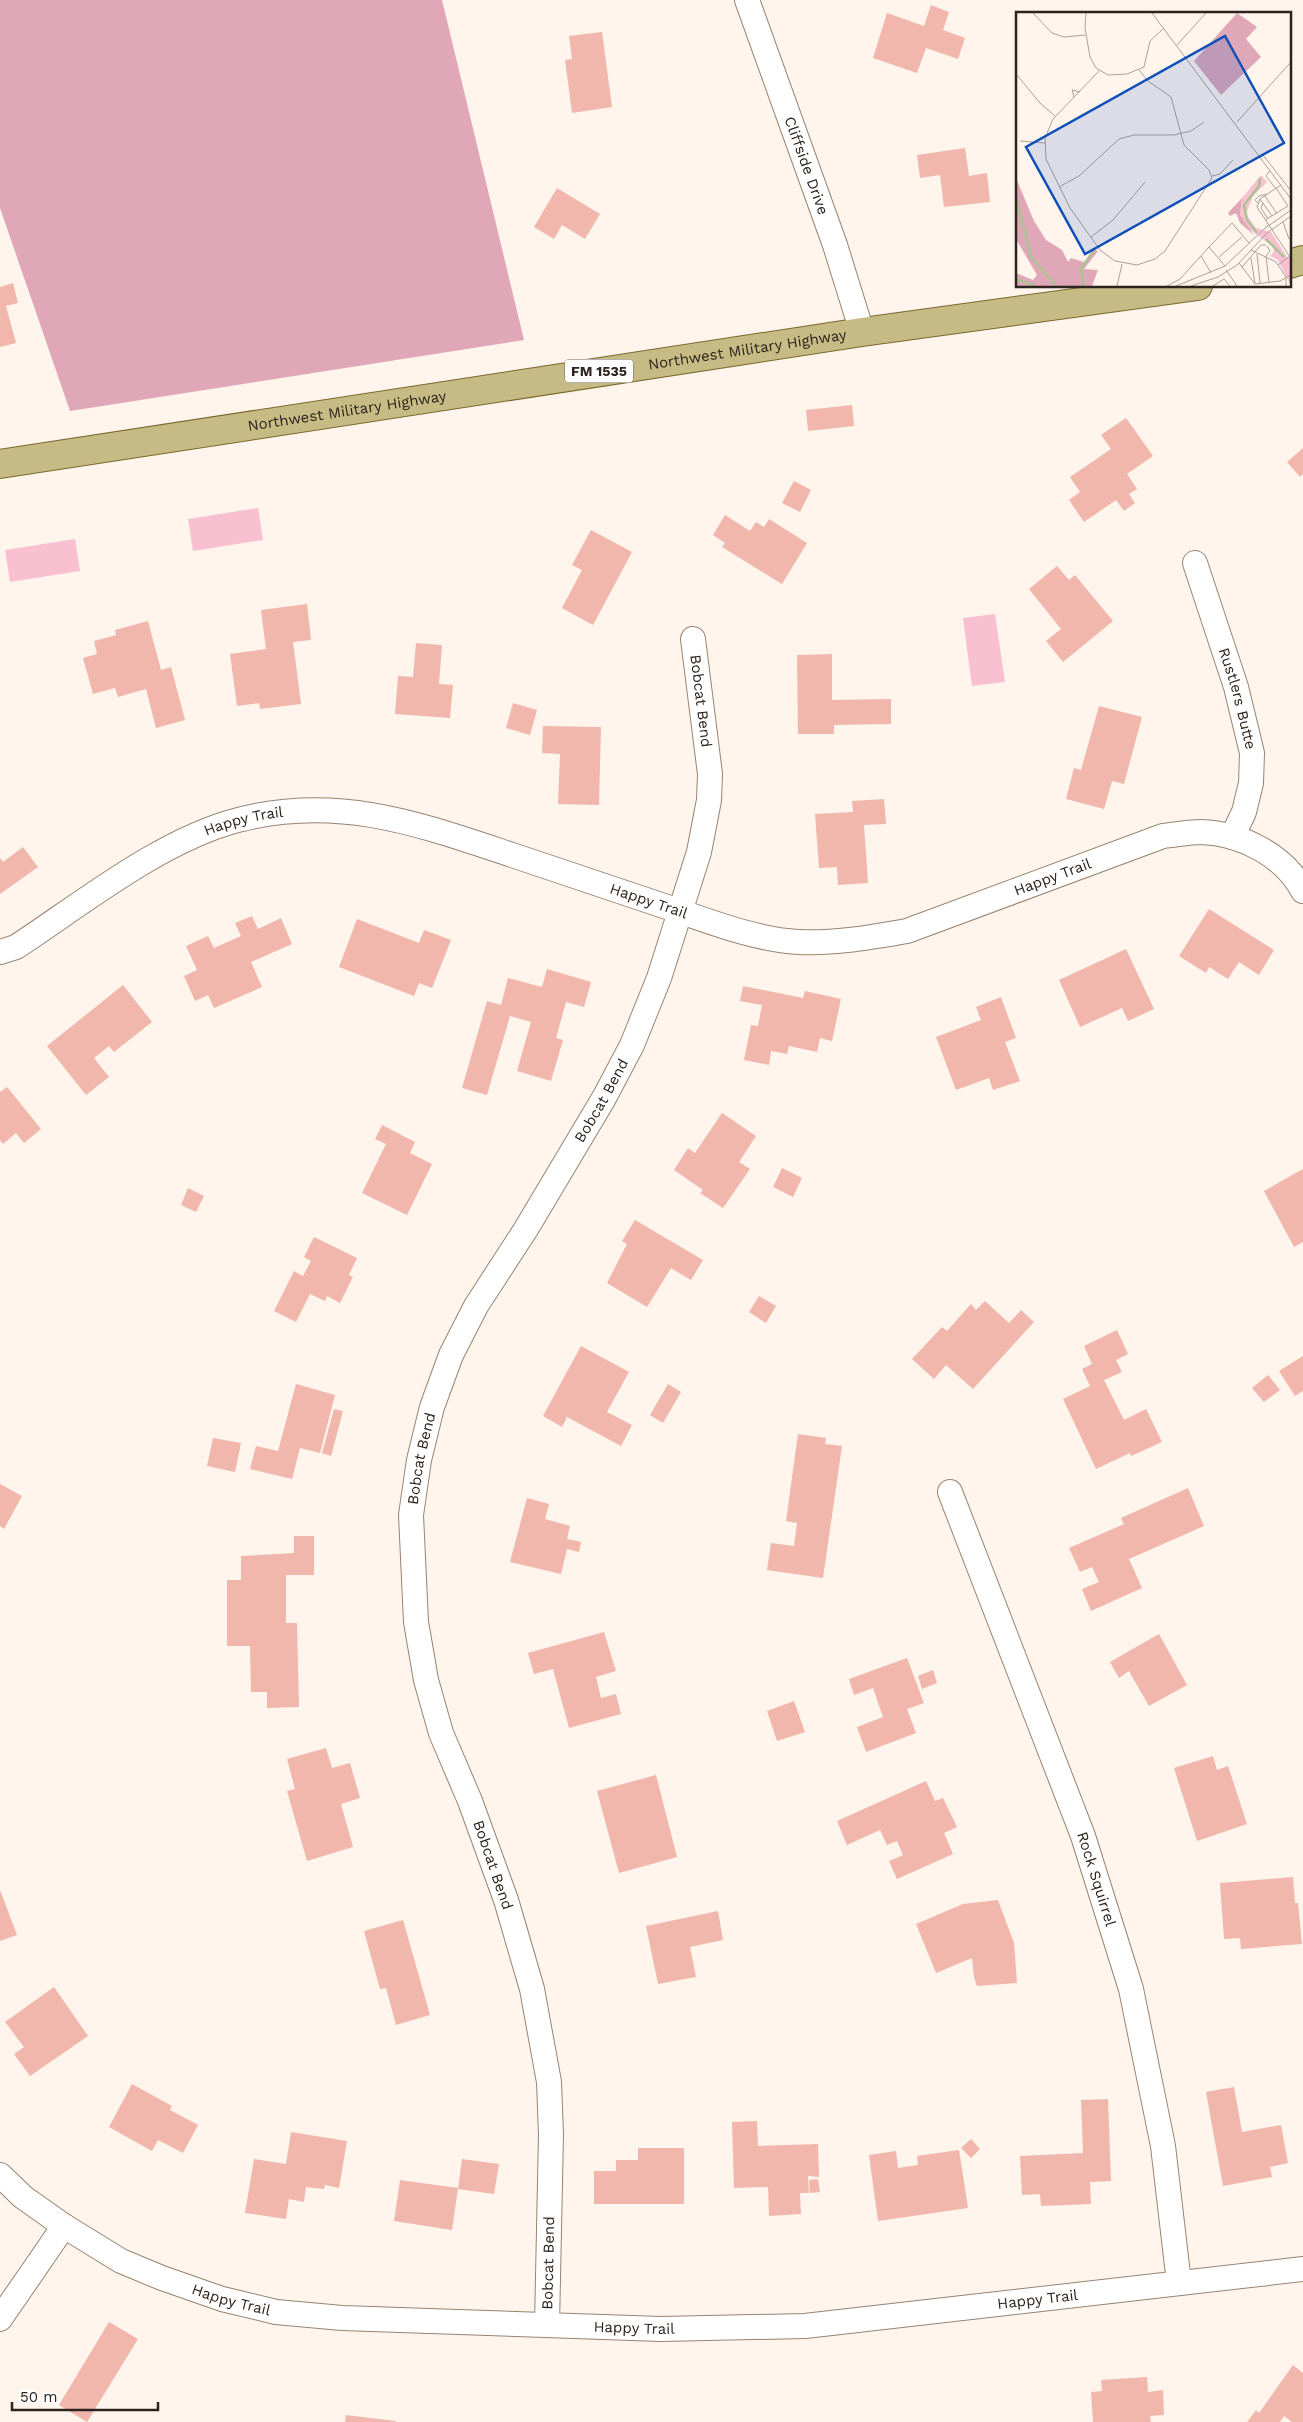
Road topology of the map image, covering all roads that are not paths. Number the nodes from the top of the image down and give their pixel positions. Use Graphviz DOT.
graph roads {
  1 [pos="747,0"];
  2 [pos="1303,260"];
  3 [pos="1290,264"];
  4 [pos="1290,281"];
  5 [pos="1303,281"];
  6 [pos="1183,288"];
  7 [pos="862,332"];
  8 [pos="0,464"];
  9 [pos="1195,563"];
  10 [pos="693,639"];
  11 [pos="1232,837"];
  12 [pos="1303,891"];
  13 [pos="678,911"];
  14 [pos="0,952"];
  15 [pos="950,1492"];
  16 [pos="0,2175"];
  17 [pos="64,2226"];
  18 [pos="1303,2269"];
  19 [pos="1179,2283"];
  20 [pos="0,2319"];
  21 [pos="547,2325"];
  1 -- 7 [label="street, Cliffside Drive"];
  2 -- 3 [label="main road"];
  4 -- 5 [label="main road"];
  6 -- 7 [label="main road, Northwest Military Highway / FM 1535"];
  7 -- 8 [label="main road, Northwest Military Highway / FM 1535"];
  9 -- 11 [label="street, Rustlers Butte"];
  10 -- 13 [label="street, Bobcat Bend"];
  11 -- 12 [label="street, Happy Trail"];
  11 -- 13 [label="street, Happy Trail"];
  13 -- 14 [label="street, Happy Trail"];
  13 -- 21 [label="street, Bobcat Bend"];
  15 -- 19 [label="street, Rock Squirrel"];
  16 -- 17 [label="street, Happy Trail"];
  17 -- 20 [label="street"];
  17 -- 21 [label="street, Happy Trail"];
  18 -- 19 [label="street, Happy Trail"];
  19 -- 21 [label="street, Happy Trail"];
}
